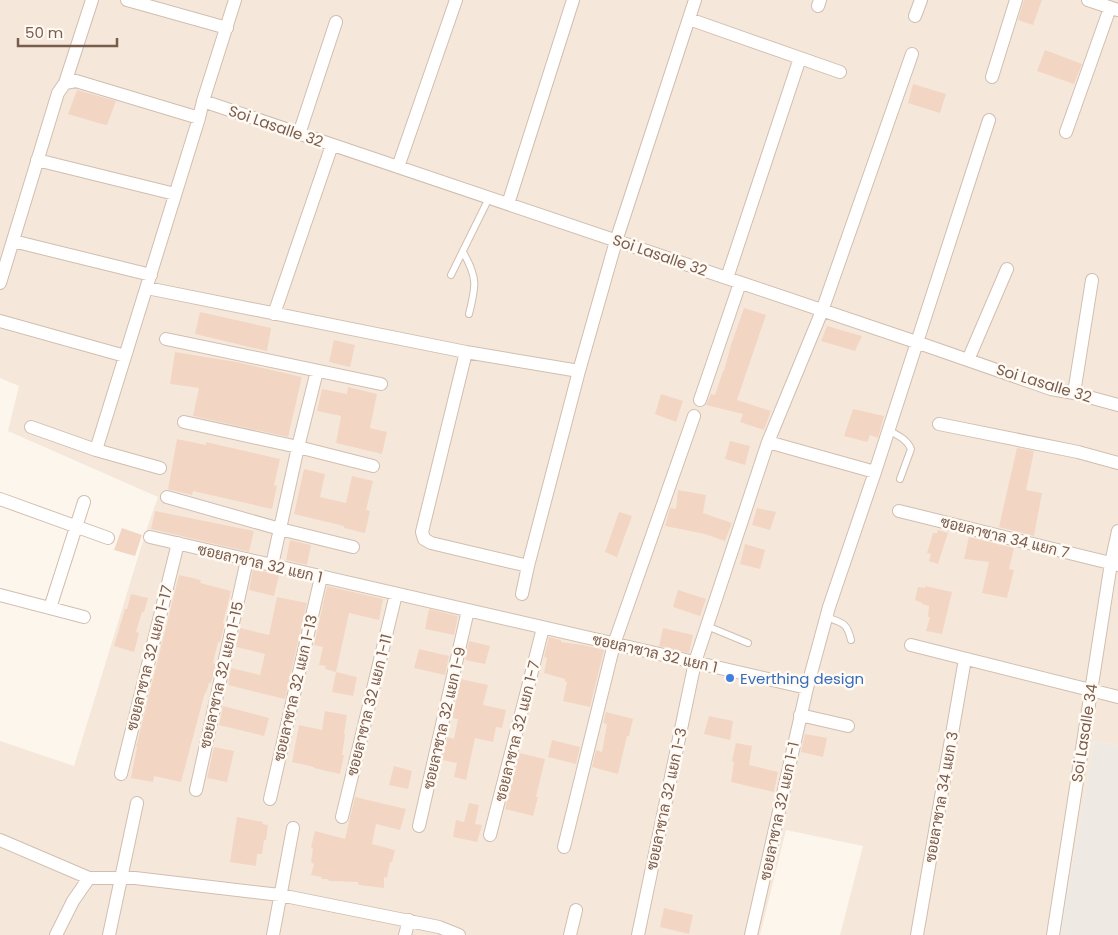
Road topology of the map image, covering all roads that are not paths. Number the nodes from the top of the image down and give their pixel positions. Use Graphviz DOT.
graph roads {
  1 [pos="92,0"];
  2 [pos="127,0"];
  3 [pos="236,0"];
  4 [pos="456,0"];
  5 [pos="573,0"];
  6 [pos="695,0"];
  7 [pos="921,0"];
  8 [pos="1016,0"];
  9 [pos="1088,0"];
  10 [pos="1114,9"];
  11 [pos="915,16"];
  12 [pos="689,19"];
  13 [pos="336,22"];
  14 [pos="227,28"];
  15 [pos="912,54"];
  16 [pos="800,58"];
  17 [pos="840,72"];
  18 [pos="992,77"];
  19 [pos="65,82"];
  20 [pos="203,101"];
  21 [pos="199,118"];
  22 [pos="989,120"];
  23 [pos="1066,132"];
  24 [pos="299,134"];
  25 [pos="332,145"];
  26 [pos="37,160"];
  27 [pos="398,167"];
  28 [pos="175,194"];
  29 [pos="489,198"];
  30 [pos="508,204"];
  31 [pos="13,241"];
  32 [pos="616,241"];
  33 [pos="463,252"];
  34 [pos="1007,269"];
  35 [pos="151,275"];
  36 [pos="451,275"];
  37 [pos="727,278"];
  38 [pos="1092,280"];
  39 [pos="0,283"];
  40 [pos="740,283"];
  41 [pos="147,288"];
  42 [pos="822,310"];
  43 [pos="274,314"];
  44 [pos="469,314"];
  45 [pos="0,321"];
  46 [pos="166,339"];
  47 [pos="916,342"];
  48 [pos="466,352"];
  49 [pos="125,356"];
  50 [pos="968,360"];
  51 [pos="317,371"];
  52 [pos="579,371"];
  53 [pos="381,384"];
  54 [pos="1074,393"];
  55 [pos="700,400"];
  56 [pos="1118,405"];
  57 [pos="694,416"];
  58 [pos="184,422"];
  59 [pos="939,424"];
  60 [pos="31,427"];
  61 [pos="888,430"];
  62 [pos="768,442"];
  63 [pos="298,447"];
  64 [pos="96,450"];
  65 [pos="1118,463"];
  66 [pos="373,466"];
  67 [pos="160,468"];
  68 [pos="874,472"];
  69 [pos="900,479"];
  70 [pos="167,497"];
  71 [pos="0,499"];
  72 [pos="84,502"];
  73 [pos="899,511"];
  74 [pos="76,527"];
  75 [pos="280,528"];
  76 [pos="1118,531"];
  77 [pos="150,537"];
  78 [pos="108,538"];
  79 [pos="178,543"];
  80 [pos="353,547"];
  81 [pos="247,560"];
  82 [pos="1115,564"];
  83 [pos="272,565"];
  84 [pos="528,566"];
  85 [pos="321,577"];
  86 [pos="396,594"];
  87 [pos="522,594"];
  88 [pos="0,595"];
  89 [pos="50,608"];
  90 [pos="468,610"];
  91 [pos="84,617"];
  92 [pos="826,617"];
  93 [pos="707,626"];
  94 [pos="543,628"];
  95 [pos="851,640"];
  96 [pos="748,643"];
  97 [pos="614,644"];
  98 [pos="910,645"];
  99 [pos="965,659"];
  100 [pos="695,662"];
  101 [pos="807,688"];
  102 [pos="1091,691"];
  103 [pos="1118,698"];
  104 [pos="800,715"];
  105 [pos="848,726"];
  106 [pos="121,774"];
  107 [pos="196,790"];
  108 [pos="270,799"];
  109 [pos="137,803"];
  110 [pos="342,817"];
  111 [pos="419,826"];
  112 [pos="293,828"];
  113 [pos="490,835"];
  114 [pos="0,840"];
  115 [pos="564,847"];
  116 [pos="89,878"];
  117 [pos="122,878"];
  118 [pos="280,895"];
  119 [pos="576,910"];
  120 [pos="408,920"];
  121 [pos="56,935"];
  122 [pos="110,935"];
  123 [pos="272,935"];
  124 [pos="405,935"];
  125 [pos="459,935"];
  126 [pos="570,935"];
  127 [pos="638,935"];
  128 [pos="752,935"];
  129 [pos="917,935"];
  130 [pos="1053,935"];
  1 -- 19 [label="street"];
  2 -- 14 [label="street"];
  3 -- 14 [label="street"];
  4 -- 27 [label="street"];
  5 -- 30 [label="street"];
  6 -- 12 [label="street"];
  7 -- 11 [label="street"];
  8 -- 18 [label="street"];
  9 -- 10 [label="street"];
  10 -- 23 [label="street"];
  12 -- 16 [label="street"];
  12 -- 32 [label="street"];
  13 -- 24 [label="street"];
  14 -- 20 [label="street"];
  15 -- 42 [label="street, ซอยลาซาล 32 แยก 1-3"];
  16 -- 17 [label="street"];
  16 -- 37 [label="street"];
  19 -- 21 [label="street"];
  19 -- 26 [label="street"];
  20 -- 21 [label="street"];
  20 -- 24 [label="street, Soi Lasalle 32"];
  21 -- 28 [label="street"];
  22 -- 47 [label="street"];
  24 -- 25 [label="street, Soi Lasalle 32"];
  25 -- 27 [label="street, Soi Lasalle 32"];
  25 -- 43 [label="street"];
  26 -- 28 [label="street"];
  26 -- 31 [label="street"];
  27 -- 29 [label="street, Soi Lasalle 32"];
  28 -- 35 [label="street"];
  29 -- 30 [label="street, Soi Lasalle 32"];
  29 -- 33 [label="lane"];
  30 -- 32 [label="street, Soi Lasalle 32"];
  31 -- 35 [label="street"];
  31 -- 39 [label="street"];
  32 -- 37 [label="street, Soi Lasalle 32"];
  32 -- 52 [label="street"];
  33 -- 36 [label="lane"];
  33 -- 44 [label="lane"];
  34 -- 50 [label="street"];
  35 -- 41 [label="street"];
  37 -- 40 [label="street, Soi Lasalle 32"];
  38 -- 54 [label="street"];
  40 -- 42 [label="street, Soi Lasalle 32"];
  40 -- 55 [label="street"];
  41 -- 43 [label="street"];
  41 -- 49 [label="street"];
  42 -- 47 [label="street, Soi Lasalle 32"];
  42 -- 62 [label="street, ซอยลาซาล 32 แยก 1-3"];
  43 -- 48 [label="street"];
  45 -- 49 [label="street"];
  46 -- 51 [label="street"];
  47 -- 50 [label="street, Soi Lasalle 32"];
  47 -- 61 [label="street"];
  48 -- 52 [label="street"];
  48 -- 84 [label="street"];
  49 -- 64 [label="street"];
  50 -- 54 [label="street, Soi Lasalle 32"];
  51 -- 53 [label="street"];
  51 -- 63 [label="street"];
  52 -- 84 [label="street"];
  54 -- 56 [label="street, Soi Lasalle 32"];
  57 -- 97 [label="street"];
  58 -- 63 [label="street"];
  59 -- 65 [label="street"];
  60 -- 64 [label="street"];
  61 -- 68 [label="street"];
  61 -- 69 [label="lane"];
  62 -- 68 [label="street"];
  62 -- 93 [label="street, ซอยลาซาล 32 แยก 1-3"];
  63 -- 66 [label="street"];
  63 -- 75 [label="street"];
  64 -- 67 [label="street"];
  68 -- 92 [label="street"];
  70 -- 75 [label="street"];
  71 -- 74 [label="street"];
  72 -- 74 [label="street"];
  73 -- 82 [label="street, ซอยลาซาล 34 แยก 7"];
  74 -- 78 [label="street"];
  74 -- 89 [label="street"];
  75 -- 80 [label="street"];
  75 -- 83 [label="street"];
  76 -- 82 [label="street, Soi Lasalle 34"];
  77 -- 79 [label="street, ซอยลาซาล 32 แยก 1"];
  79 -- 81 [label="street, ซอยลาซาล 32 แยก 1"];
  79 -- 106 [label="street, ซอยลาซาล 32 แยก 1-17"];
  81 -- 83 [label="street, ซอยลาซาล 32 แยก 1"];
  81 -- 107 [label="street, ซอยลาซาล 32 แยก 1-15"];
  82 -- 102 [label="street, Soi Lasalle 34"];
  83 -- 85 [label="street, ซอยลาซาล 32 แยก 1"];
  84 -- 87 [label="street"];
  85 -- 86 [label="street, ซอยลาซาล 32 แยก 1"];
  85 -- 108 [label="street, ซอยลาซาล 32 แยก 1-13"];
  86 -- 90 [label="street, ซอยลาซาล 32 แยก 1"];
  86 -- 110 [label="street, ซอยลาซาล 32 แยก 1-11"];
  88 -- 89 [label="street"];
  89 -- 91 [label="street"];
  90 -- 94 [label="street, ซอยลาซาล 32 แยก 1"];
  90 -- 111 [label="street, ซอยลาซาล 32 แยก 1-9"];
  92 -- 95 [label="lane"];
  92 -- 101 [label="street"];
  93 -- 96 [label="lane"];
  93 -- 100 [label="street, ซอยลาซาล 32 แยก 1-3"];
  94 -- 97 [label="street, ซอยลาซาล 32 แยก 1"];
  94 -- 113 [label="street, ซอยลาซาล 32 แยก 1-7"];
  97 -- 100 [label="street, ซอยลาซาล 32 แยก 1"];
  97 -- 115 [label="street"];
  98 -- 99 [label="street"];
  99 -- 102 [label="street"];
  99 -- 129 [label="street, ซอยลาซาล 34 แยก 3"];
  100 -- 101 [label="street, ซอยลาซาล 32 แยก 1"];
  100 -- 127 [label="street, ซอยลาซาล 32 แยก 1-3"];
  101 -- 104 [label="street, ซอยลาซาล 32 แยก 1-1"];
  102 -- 103 [label="street"];
  102 -- 130 [label="street, Soi Lasalle 34"];
  104 -- 105 [label="street"];
  104 -- 128 [label="street, ซอยลาซาล 32 แยก 1-1"];
  109 -- 117 [label="street"];
  112 -- 118 [label="street"];
  114 -- 116 [label="street"];
  116 -- 117 [label="street"];
  116 -- 121 [label="street"];
  117 -- 118 [label="street"];
  117 -- 122 [label="street"];
  118 -- 120 [label="street"];
  118 -- 123 [label="street"];
  119 -- 126 [label="street"];
  120 -- 124 [label="street"];
  120 -- 125 [label="street"];
}
